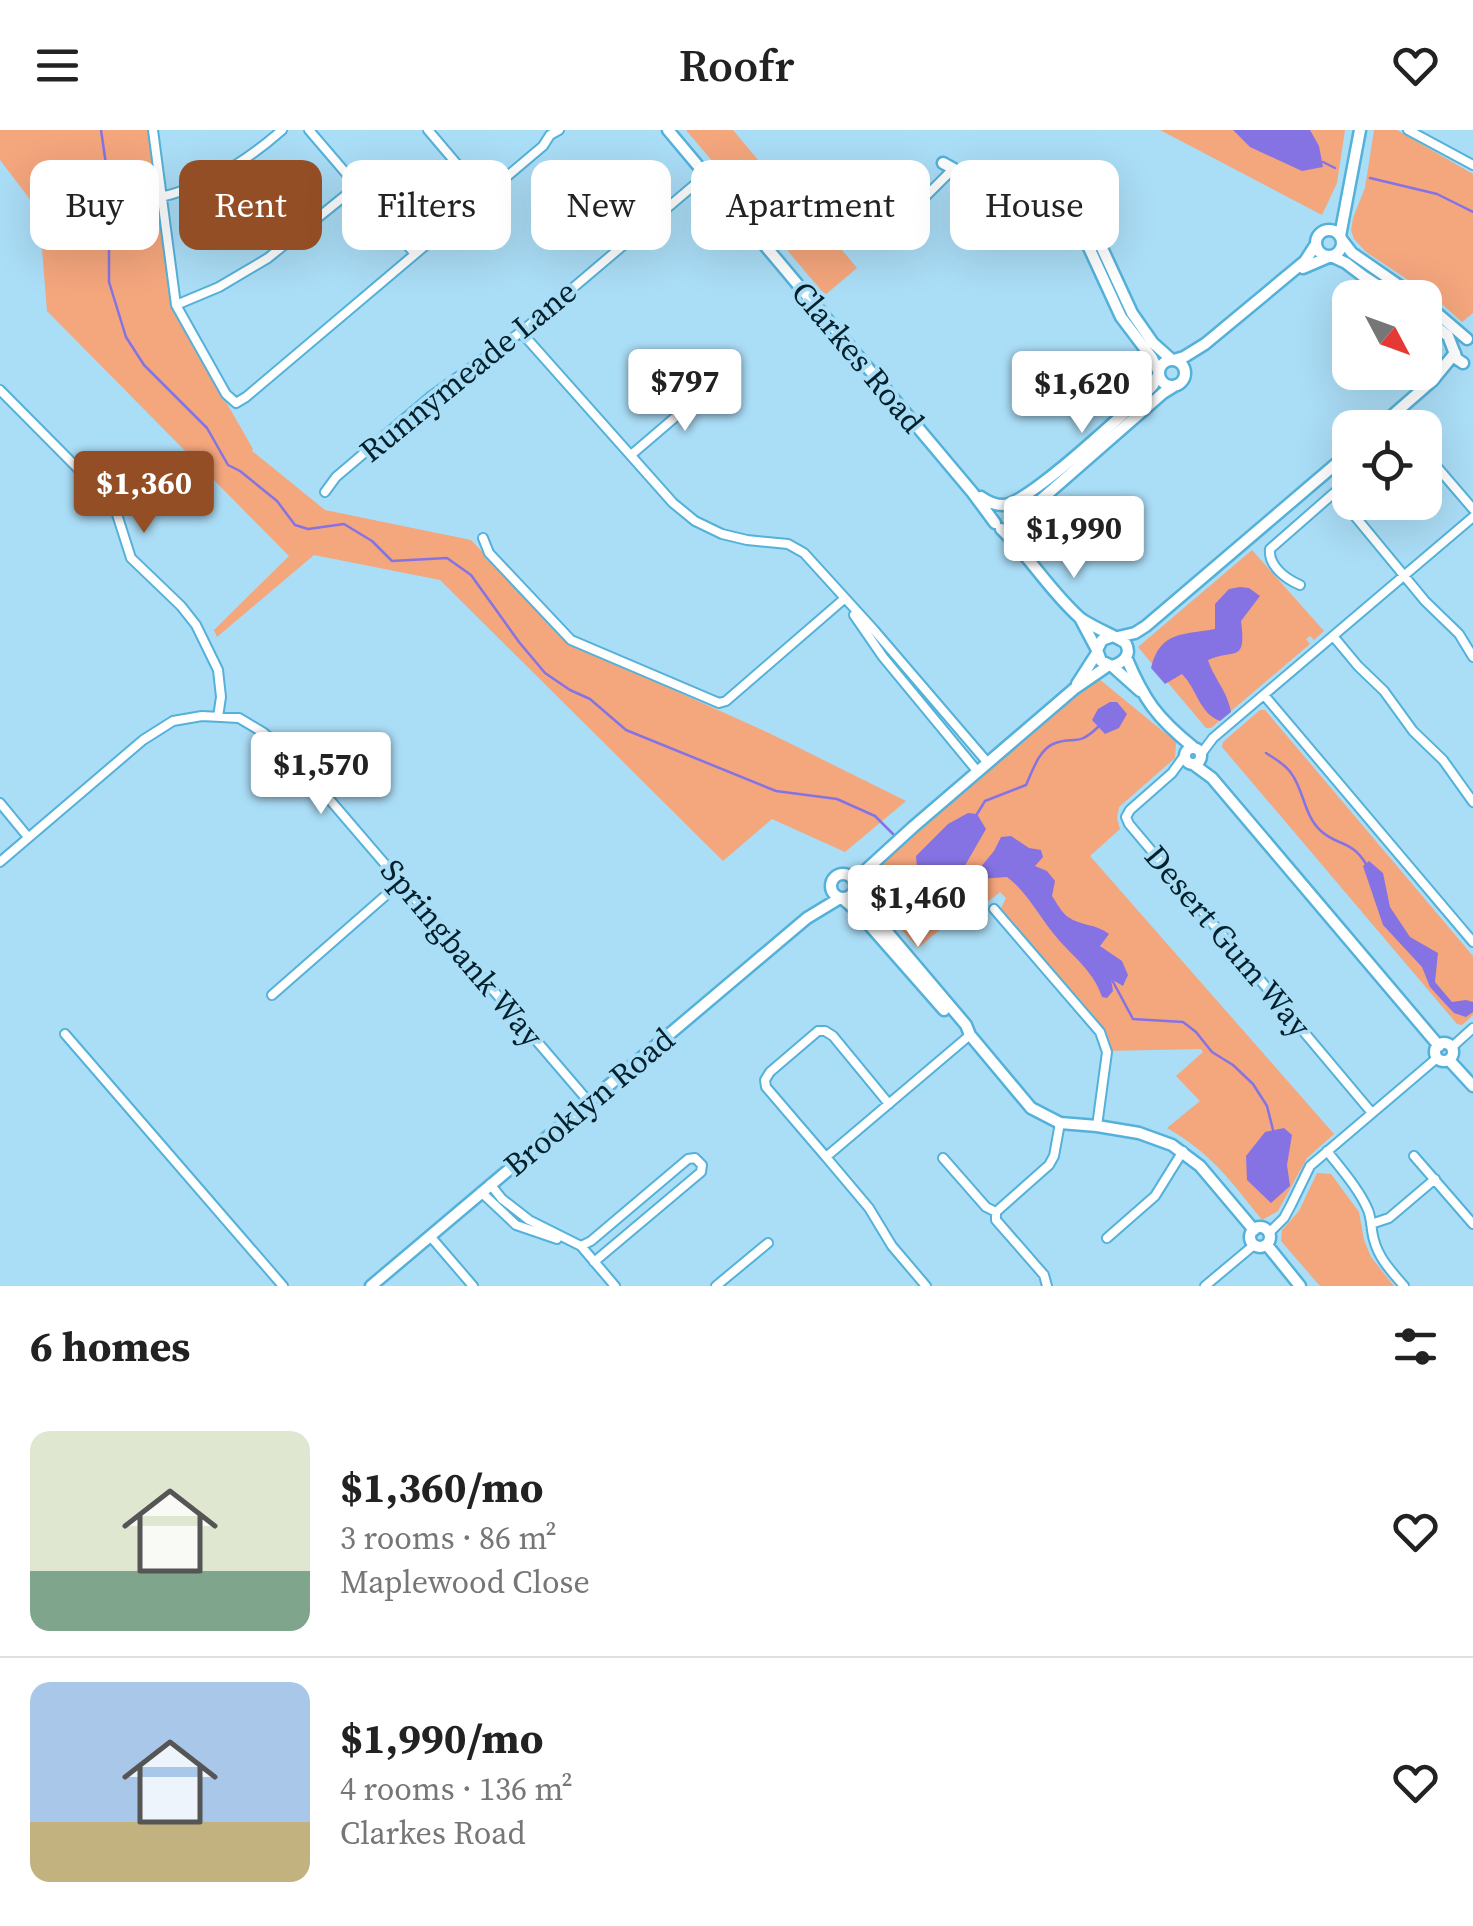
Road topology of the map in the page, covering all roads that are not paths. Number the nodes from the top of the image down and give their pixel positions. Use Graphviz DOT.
graph roads {
  1 [pos="153,130"];
  2 [pos="282,130"];
  3 [pos="309,130"];
  4 [pos="428,130"];
  5 [pos="668,130"];
  6 [pos="1360,130"];
  7 [pos="1408,130"];
  8 [pos="552,132"];
  9 [pos="453,160"];
  10 [pos="693,160"];
  11 [pos="1473,165"];
  12 [pos="948,166"];
  13 [pos="342,168"];
  14 [pos="511,173"];
  15 [pos="691,188"];
  16 [pos="930,188"];
  17 [pos="1350,189"];
  18 [pos="162,197"];
  19 [pos="342,198"];
  20 [pos="1324,230"];
  21 [pos="1341,238"];
  22 [pos="1316,244"];
  23 [pos="412,250"];
  24 [pos="420,250"];
  25 [pos="769,250"];
  26 [pos="1090,250"];
  27 [pos="1103,250"];
  28 [pos="415,254"];
  29 [pos="1331,256"];
  30 [pos="1279,280"];
  31 [pos="1368,280"];
  32 [pos="1391,280"];
  33 [pos="176,305"];
  34 [pos="1442,317"];
  35 [pos="1442,331"];
  36 [pos="521,332"];
  37 [pos="1470,339"];
  38 [pos="1205,344"];
  39 [pos="1455,351"];
  40 [pos="1173,360"];
  41 [pos="1469,365"];
  42 [pos="1442,369"];
  43 [pos="1159,373"];
  44 [pos="1185,375"];
  45 [pos="1442,377"];
  46 [pos="714,384"];
  47 [pos="1176,386"];
  48 [pos="0,390"];
  49 [pos="1422,390"];
  50 [pos="1399,410"];
  51 [pos="631,455"];
  52 [pos="1332,467"];
  53 [pos="1442,474"];
  54 [pos="325,492"];
  55 [pos="972,492"];
  56 [pos="1332,495"];
  57 [pos="1005,505"];
  58 [pos="1473,513"];
  59 [pos="1359,520"];
  60 [pos="1019,524"];
  61 [pos="998,526"];
  62 [pos="483,538"];
  63 [pos="1025,555"];
  64 [pos="1406,575"];
  65 [pos="1300,585"];
  66 [pos="844,599"];
  67 [pos="1079,617"];
  68 [pos="1146,626"];
  69 [pos="1116,636"];
  70 [pos="1333,636"];
  71 [pos="1097,651"];
  72 [pos="1126,655"];
  73 [pos="1473,657"];
  74 [pos="1110,666"];
  75 [pos="1074,689"];
  76 [pos="1140,691"];
  77 [pos="927,692"];
  78 [pos="1264,695"];
  79 [pos="918,700"];
  80 [pos="218,717"];
  81 [pos="1193,755"];
  82 [pos="988,763"];
  83 [pos="978,772"];
  84 [pos="0,802"];
  85 [pos="1473,802"];
  86 [pos="28,837"];
  87 [pos="881,855"];
  88 [pos="0,862"];
  89 [pos="840,874"];
  90 [pos="401,882"];
  91 [pos="831,885"];
  92 [pos="855,886"];
  93 [pos="841,898"];
  94 [pos="994,909"];
  95 [pos="806,918"];
  96 [pos="1473,942"];
  97 [pos="272,994"];
  98 [pos="1473,1028"];
  99 [pos="64,1034"];
  100 [pos="970,1035"];
  101 [pos="1444,1053"];
  102 [pos="1473,1086"];
  103 [pos="588,1102"];
  104 [pos="889,1104"];
  105 [pos="1372,1113"];
  106 [pos="1060,1124"];
  107 [pos="1097,1126"];
  108 [pos="1183,1151"];
  109 [pos="1327,1151"];
  110 [pos="1414,1156"];
  111 [pos="826,1157"];
  112 [pos="943,1158"];
  113 [pos="1435,1179"];
  114 [pos="486,1188"];
  115 [pos="646,1195"];
  116 [pos="512,1208"];
  117 [pos="657,1208"];
  118 [pos="996,1212"];
  119 [pos="506,1218"];
  120 [pos="1372,1224"];
  121 [pos="1473,1224"];
  122 [pos="1254,1230"];
  123 [pos="430,1236"];
  124 [pos="1106,1238"];
  125 [pos="1268,1239"];
  126 [pos="768,1243"];
  127 [pos="1254,1245"];
  128 [pos="581,1246"];
  129 [pos="594,1262"];
  130 [pos="283,1286"];
  131 [pos="371,1286"];
  132 [pos="473,1286"];
  133 [pos="615,1286"];
  134 [pos="716,1286"];
  135 [pos="926,1286"];
  136 [pos="1047,1286"];
  137 [pos="1205,1286"];
  138 [pos="1300,1286"];
  139 [pos="1404,1286"];
  1 -- 18 [label="street"];
  2 -- 18 [label="street"];
  3 -- 13 [label="street"];
  4 -- 9 [label="street"];
  5 -- 10 [label="street, Clarkes Road"];
  6 -- 17 [label="street"];
  7 -- 11 [label="street"];
  8 -- 14 [label="street"];
  12 -- 16 [label="street"];
  15 -- 36 [label="street, Runnymeade Lane"];
  17 -- 20 [label="street"];
  17 -- 21 [label="street"];
  18 -- 33 [label="street"];
  19 -- 33 [label="street"];
  20 -- 21 [label="street"];
  20 -- 22 [label="street"];
  21 -- 29 [label="street"];
  21 -- 32 [label="street"];
  22 -- 29 [label="street"];
  22 -- 30 [label="street"];
  23 -- 28 [label="street"];
  24 -- 28 [label="street"];
  25 -- 55 [label="street, Clarkes Road"];
  26 -- 43 [label="street"];
  27 -- 40 [label="street"];
  28 -- 33 [label="street"];
  29 -- 30 [label="street"];
  29 -- 31 [label="street"];
  30 -- 38 [label="street"];
  34 -- 37 [label="street"];
  35 -- 39 [label="street"];
  36 -- 51 [label="street"];
  36 -- 54 [label="street, Runnymeade Lane"];
  37 -- 39 [label="street"];
  38 -- 40 [label="street"];
  38 -- 44 [label="street"];
  39 -- 41 [label="street"];
  39 -- 42 [label="street"];
  40 -- 43 [label="street"];
  40 -- 44 [label="street"];
  41 -- 45 [label="street"];
  43 -- 47 [label="street"];
  43 -- 57 [label="street"];
  44 -- 47 [label="street"];
  46 -- 51 [label="street"];
  47 -- 60 [label="street"];
  48 -- 80 [label="street"];
  49 -- 50 [label="street"];
  51 -- 66 [label="street"];
  52 -- 68 [label="street"];
  53 -- 58 [label="street"];
  55 -- 57 [label="street, Clarkes Road"];
  55 -- 61 [label="street, Clarkes Road"];
  56 -- 65 [label="street"];
  57 -- 60 [label="street"];
  57 -- 61 [label="street"];
  58 -- 64 [label="street, Desert Gum Way"];
  59 -- 64 [label="street"];
  60 -- 61 [label="street"];
  60 -- 63 [label="street"];
  61 -- 63 [label="street, Clarkes Road"];
  62 -- 66 [label="street"];
  63 -- 67 [label="street, Clarkes Road"];
  64 -- 70 [label="street, Desert Gum Way"];
  64 -- 73 [label="street"];
  66 -- 77 [label="street"];
  66 -- 79 [label="street"];
  67 -- 69 [label="street, Clarkes Road"];
  67 -- 71 [label="street, Clarkes Road"];
  68 -- 69 [label="street"];
  68 -- 72 [label="street"];
  69 -- 71 [label="street"];
  69 -- 72 [label="street"];
  70 -- 78 [label="street, Desert Gum Way"];
  70 -- 85 [label="street"];
  71 -- 74 [label="street"];
  71 -- 75 [label="street"];
  72 -- 74 [label="street"];
  72 -- 76 [label="street"];
  74 -- 75 [label="street"];
  74 -- 76 [label="street"];
  75 -- 82 [label="street"];
  76 -- 81 [label="street"];
  77 -- 79 [label="street"];
  77 -- 82 [label="street"];
  78 -- 81 [label="street, Desert Gum Way"];
  78 -- 96 [label="street"];
  79 -- 83 [label="street"];
  80 -- 86 [label="street, Springbank Way"];
  80 -- 90 [label="street, Springbank Way"];
  81 -- 101 [label="street"];
  81 -- 105 [label="street, Desert Gum Way"];
  82 -- 83 [label="street"];
  83 -- 87 [label="street"];
  84 -- 86 [label="street"];
  86 -- 88 [label="street, Springbank Way"];
  87 -- 89 [label="street"];
  87 -- 92 [label="street"];
  89 -- 91 [label="street"];
  89 -- 92 [label="street"];
  90 -- 97 [label="street"];
  90 -- 103 [label="street, Springbank Way"];
  91 -- 93 [label="street"];
  91 -- 95 [label="street, Brooklyn Road"];
  92 -- 93 [label="street"];
  92 -- 100 [label="street"];
  93 -- 95 [label="street, Brooklyn Road"];
  93 -- 100 [label="street"];
  94 -- 107 [label="street"];
  95 -- 103 [label="street, Brooklyn Road"];
  98 -- 101 [label="street"];
  99 -- 130 [label="street"];
  100 -- 104 [label="street"];
  100 -- 106 [label="street"];
  101 -- 102 [label="street"];
  101 -- 105 [label="street"];
  103 -- 114 [label="street, Brooklyn Road"];
  104 -- 111 [label="street"];
  104 -- 111 [label="street"];
  105 -- 109 [label="street"];
  106 -- 107 [label="street"];
  106 -- 118 [label="street"];
  107 -- 108 [label="street"];
  108 -- 122 [label="street"];
  108 -- 124 [label="street"];
  109 -- 120 [label="street"];
  109 -- 125 [label="street"];
  110 -- 113 [label="street"];
  111 -- 135 [label="street"];
  112 -- 118 [label="street"];
  113 -- 120 [label="street"];
  113 -- 121 [label="street"];
  114 -- 116 [label="street"];
  114 -- 119 [label="street"];
  114 -- 123 [label="street, Brooklyn Road"];
  115 -- 117 [label="street"];
  115 -- 117 [label="street"];
  115 -- 128 [label="street"];
  116 -- 119 [label="street"];
  116 -- 128 [label="street"];
  117 -- 129 [label="street"];
  118 -- 136 [label="street"];
  119 -- 128 [label="street"];
  120 -- 139 [label="street"];
  122 -- 125 [label="street"];
  122 -- 127 [label="street"];
  123 -- 131 [label="street, Brooklyn Road"];
  123 -- 132 [label="street"];
  125 -- 127 [label="street"];
  125 -- 138 [label="street"];
  126 -- 134 [label="street"];
  127 -- 137 [label="street"];
  128 -- 129 [label="street"];
  129 -- 133 [label="street"];
}
